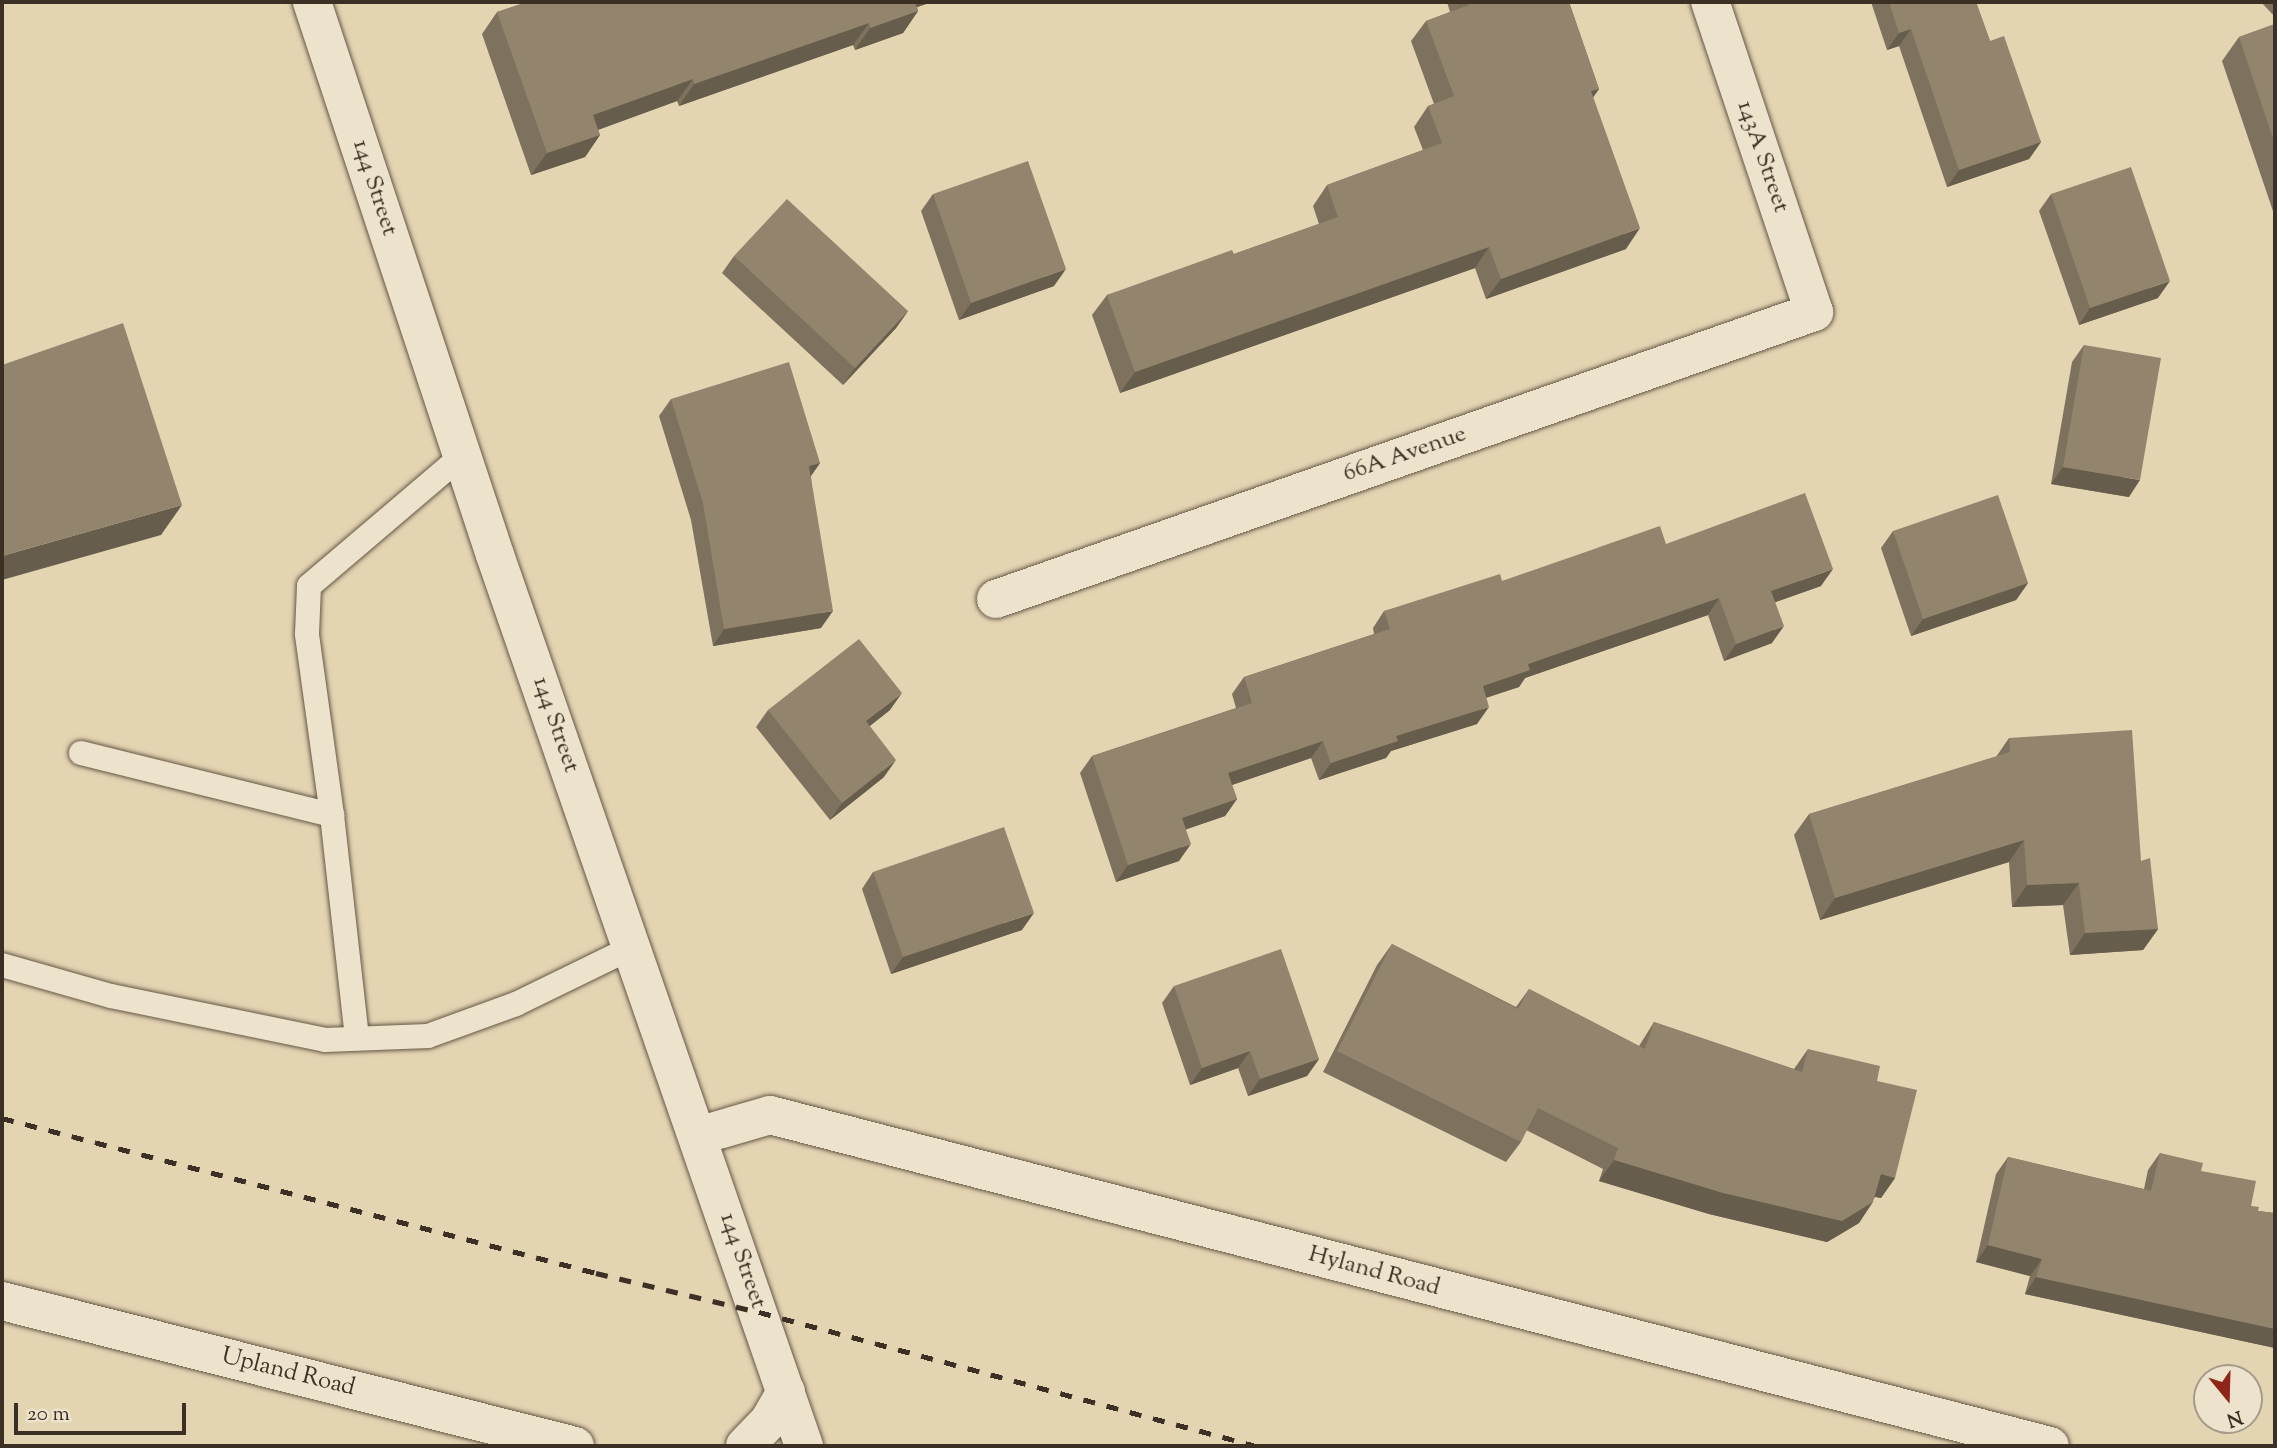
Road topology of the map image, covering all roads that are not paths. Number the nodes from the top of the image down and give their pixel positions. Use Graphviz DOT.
graph roads {
  1 [pos="313,2"];
  2 [pos="1710,2"];
  3 [pos="1814,312"];
  4 [pos="462,456"];
  5 [pos="996,599"];
  6 [pos="81,753"];
  7 [pos="332,815"];
  8 [pos="633,947"];
  9 [pos="2,965"];
  10 [pos="357,1038"];
  11 [pos="698,1136"];
  12 [pos="2,1301"];
  13 [pos="786,1392"];
  14 [pos="575,1446"];
  15 [pos="745,1446"];
  16 [pos="804,1446"];
  17 [pos="2050,1446"];
  1 -- 4 [label="street, 144 Street"];
  2 -- 3 [label="street, 143A Street"];
  3 -- 5 [label="street, 66A Avenue"];
  4 -- 7 [label="lane"];
  4 -- 8 [label="street, 144 Street"];
  6 -- 7 [label="lane"];
  7 -- 10 [label="lane"];
  8 -- 10 [label="lane"];
  8 -- 11 [label="street, 144 Street"];
  9 -- 10 [label="lane"];
  11 -- 13 [label="street, 144 Street"];
  11 -- 17 [label="street, Hyland Road"];
  12 -- 14 [label="street, Upland Road"];
  13 -- 15 [label="street"];
  13 -- 16 [label="street, 144 Street"];
}
